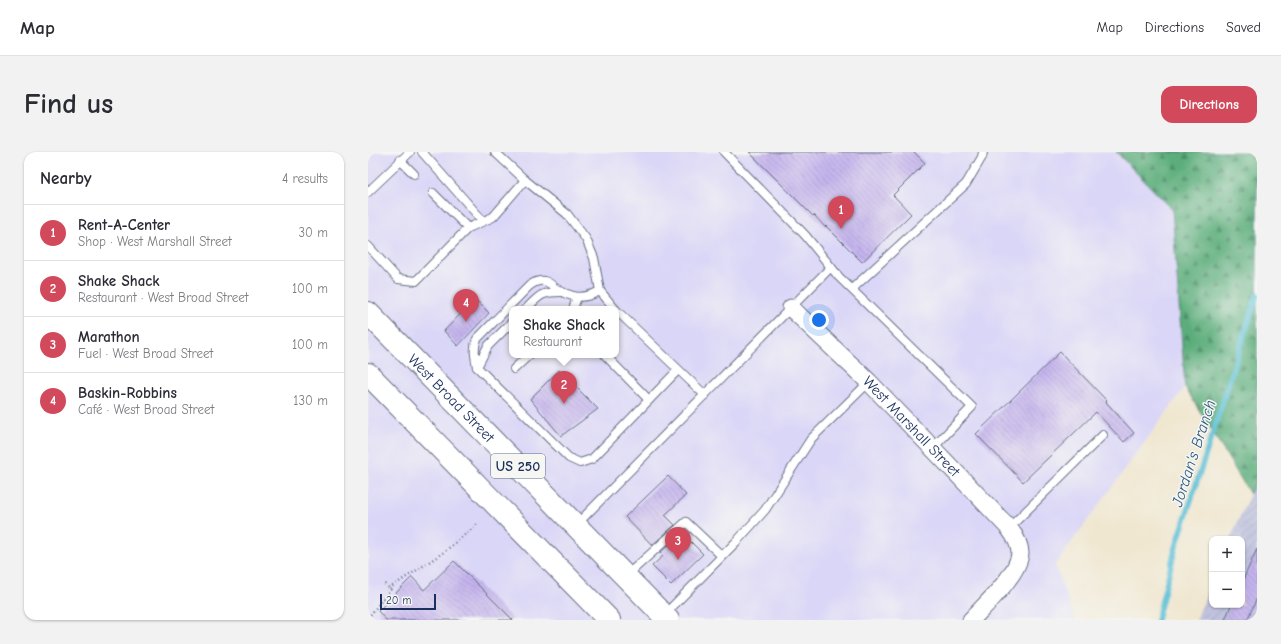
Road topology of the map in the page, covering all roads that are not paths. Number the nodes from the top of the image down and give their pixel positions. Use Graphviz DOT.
graph roads {
  1 [pos="410,152"];
  2 [pos="422,152"];
  3 [pos="495,152"];
  4 [pos="724,152"];
  5 [pos="983,152"];
  6 [pos="400,160"];
  7 [pos="414,174"];
  8 [pos="525,180"];
  9 [pos="368,192"];
  10 [pos="433,193"];
  11 [pos="483,221"];
  12 [pos="468,228"];
  13 [pos="368,246"];
  14 [pos="831,267"];
  15 [pos="852,289"];
  16 [pos="600,291"];
  17 [pos="562,292"];
  18 [pos="577,297"];
  19 [pos="509,306"];
  20 [pos="509,306"];
  21 [pos="529,306"];
  22 [pos="574,306"];
  23 [pos="612,306"];
  24 [pos="791,308"];
  25 [pos="368,314"];
  26 [pos="619,314"];
  27 [pos="509,325"];
  28 [pos="526,358"];
  29 [pos="608,358"];
  30 [pos="477,367"];
  31 [pos="514,369"];
  32 [pos="678,370"];
  33 [pos="368,374"];
  34 [pos="869,382"];
  35 [pos="705,395"];
  36 [pos="649,400"];
  37 [pos="1103,435"];
  38 [pos="932,449"];
  39 [pos="575,525"];
  40 [pos="1009,528"];
  41 [pos="722,556"];
  42 [pos="625,576"];
  43 [pos="666,618"];
  44 [pos="609,620"];
  45 [pos="971,620"];
  1 -- 6 [label="lane"];
  2 -- 11 [label="lane"];
  3 -- 8 [label="lane"];
  4 -- 14 [label="lane"];
  5 -- 15 [label="lane"];
  6 -- 7 [label="lane"];
  6 -- 9 [label="lane"];
  8 -- 11 [label="lane"];
  8 -- 16 [label="lane"];
  10 -- 12 [label="lane"];
  11 -- 12 [label="lane"];
  12 -- 13 [label="lane"];
  14 -- 15 [label="lane"];
  14 -- 24 [label="lane"];
  15 -- 38 [label="lane"];
  16 -- 18 [label="lane"];
  16 -- 23 [label="lane"];
  17 -- 18 [label="lane"];
  17 -- 19 [label="lane"];
  17 -- 21 [label="lane"];
  18 -- 22 [label="lane"];
  20 -- 30 [label="lane"];
  24 -- 34 [label="street, West Marshall Street"];
  24 -- 35 [label="lane"];
  25 -- 39 [label="main road, West Broad Street / US 250"];
  26 -- 32 [label="lane"];
  27 -- 30 [label="lane"];
  28 -- 31 [label="lane"];
  29 -- 36 [label="lane"];
  30 -- 36 [label="lane"];
  32 -- 35 [label="lane"];
  32 -- 36 [label="lane"];
  33 -- 44 [label="main road, US 250"];
  34 -- 38 [label="street, West Marshall Street"];
  34 -- 41 [label="lane"];
  35 -- 39 [label="lane"];
  37 -- 40 [label="lane"];
  38 -- 40 [label="street, West Marshall Street"];
  39 -- 42 [label="main road, West Broad Street / US 250"];
  40 -- 45 [label="street, West Marshall Street"];
  41 -- 42 [label="lane"];
  41 -- 43 [label="lane"];
  42 -- 43 [label="main road, West Broad Street / US 250"];
}
